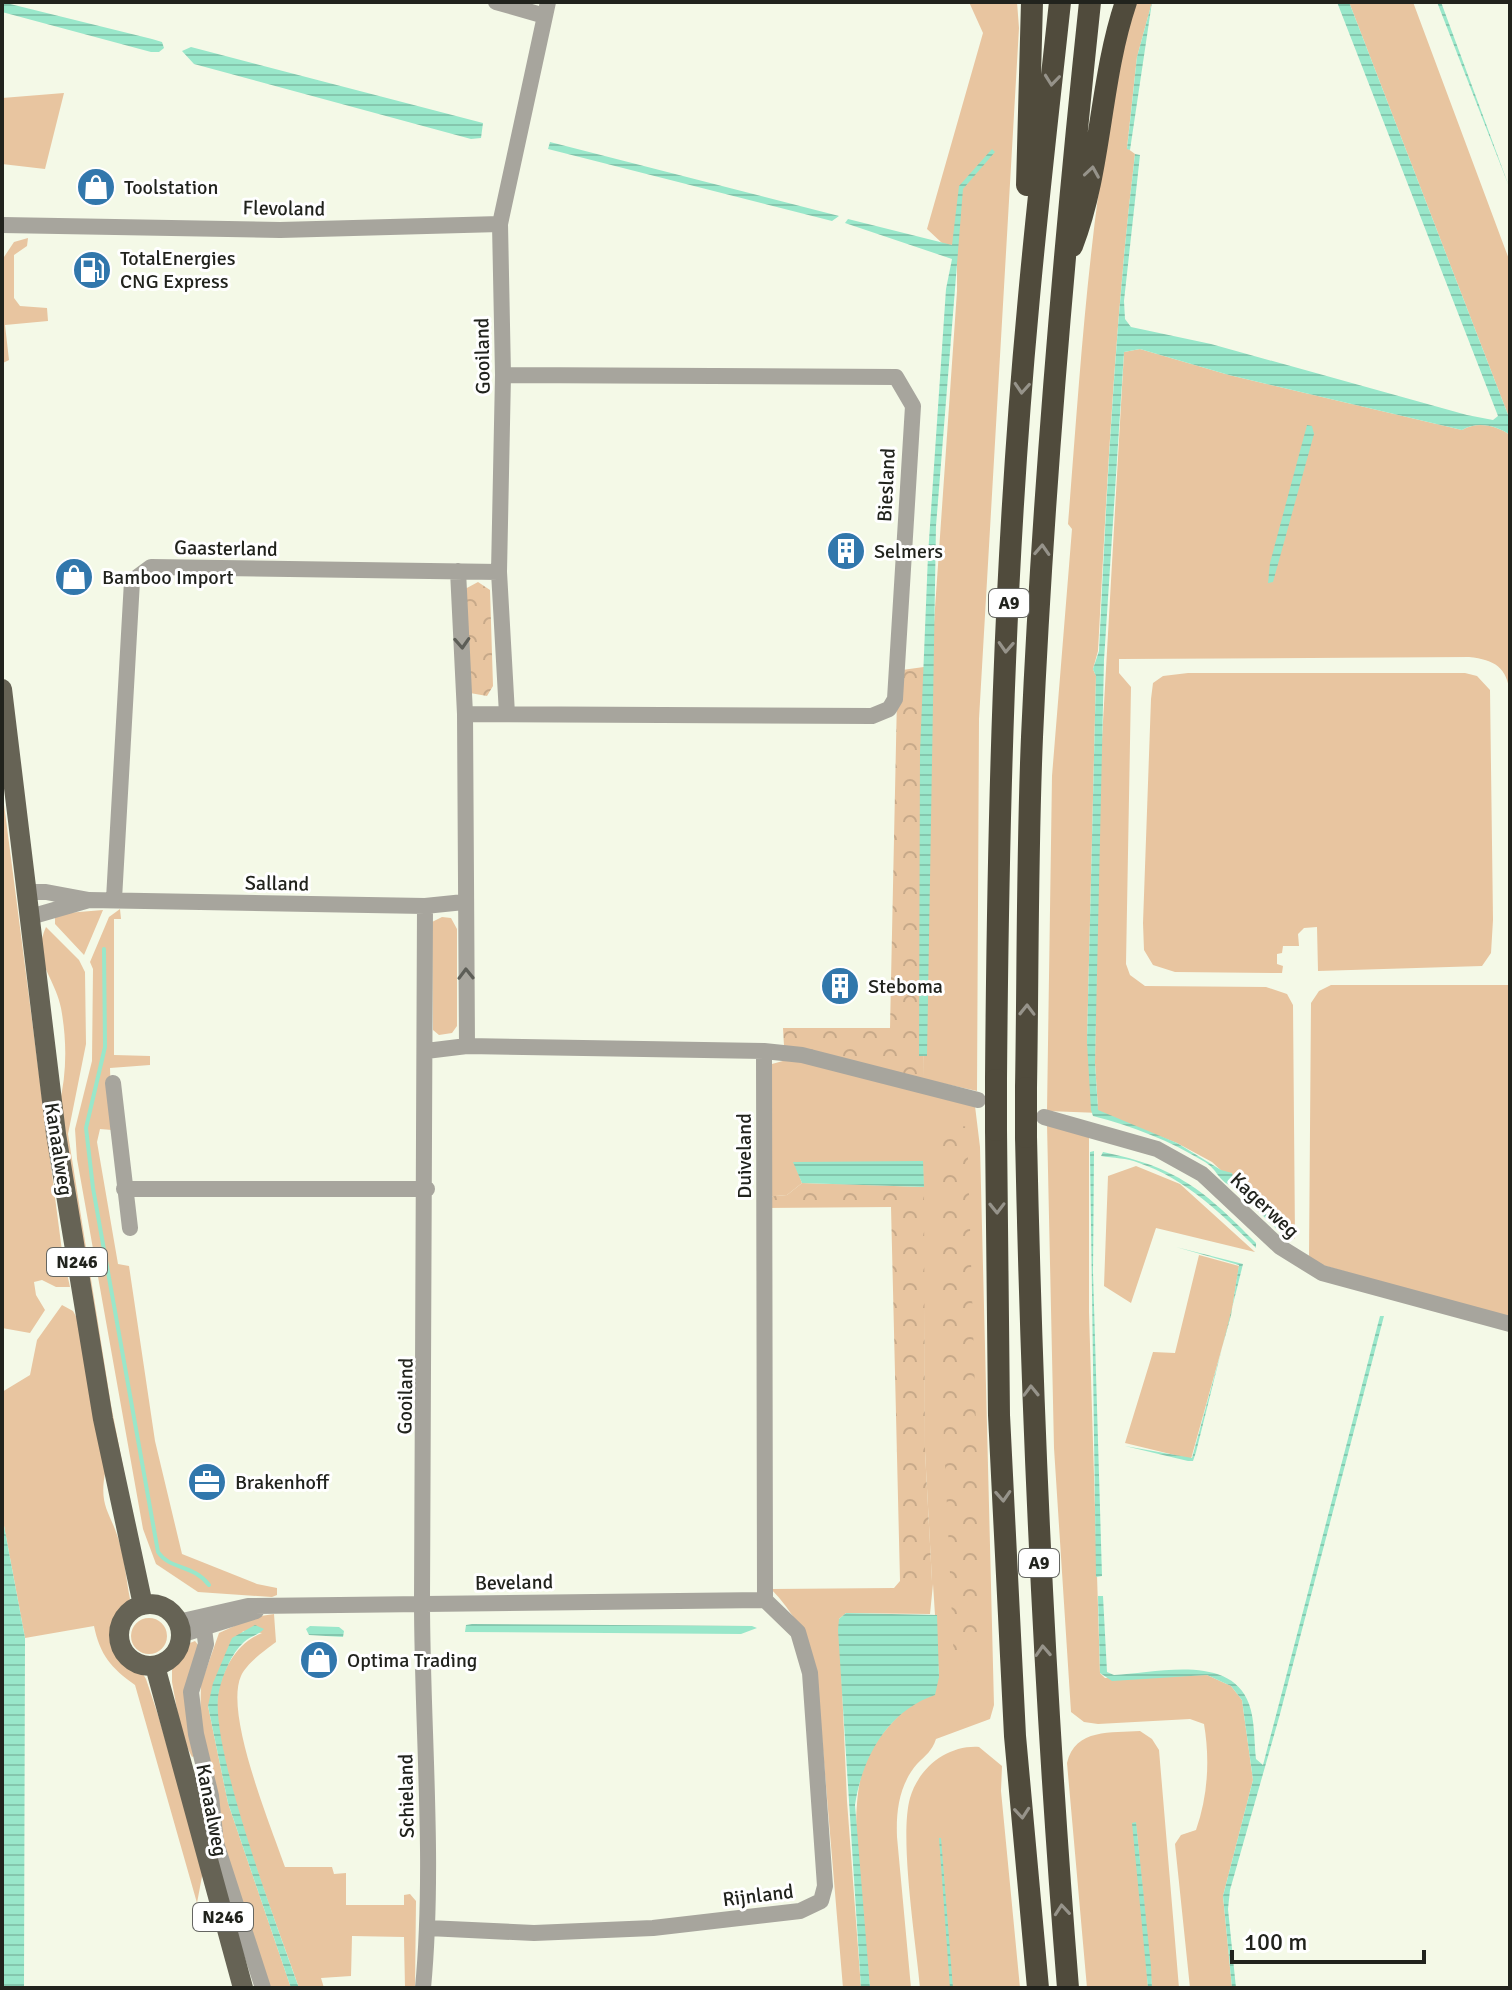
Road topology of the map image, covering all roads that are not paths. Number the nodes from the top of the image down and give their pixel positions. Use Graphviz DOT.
graph roads {
  1 [pos="496,2"];
  2 [pos="1032,2"];
  3 [pos="1060,2"];
  4 [pos="1090,2"];
  5 [pos="1126,2"];
  6 [pos="546,9"];
  7 [pos="500,224"];
  8 [pos="10,226"];
  9 [pos="2,237"];
  10 [pos="1062,274"];
  11 [pos="1027,310"];
  12 [pos="503,375"];
  13 [pos="458,571"];
  14 [pos="499,572"];
  15 [pos="2,689"];
  16 [pos="465,714"];
  17 [pos="507,714"];
  18 [pos="27,892"];
  19 [pos="114,899"];
  20 [pos="89,900"];
  21 [pos="464,902"];
  22 [pos="425,906"];
  23 [pos="30,917"];
  24 [pos="467,1046"];
  25 [pos="426,1051"];
  26 [pos="764,1051"];
  27 [pos="113,1083"];
  28 [pos="978,1100"];
  29 [pos="1044,1117"];
  30 [pos="124,1189"];
  31 [pos="427,1189"];
  32 [pos="130,1228"];
  33 [pos="1510,1324"];
  34 [pos="765,1600"];
  35 [pos="422,1603"];
  36 [pos="143,1605"];
  37 [pos="264,1606"];
  38 [pos="179,1629"];
  39 [pos="204,1629"];
  40 [pos="155,1666"];
  41 [pos="428,1928"];
  42 [pos="243,1988"];
  43 [pos="263,1988"];
  44 [pos="423,1988"];
  45 [pos="1038,1988"];
  46 [pos="1068,1988"];
  1 -- 6 [label="street"];
  2 -- 11 [label="highway, A9"];
  3 -- 11 [label="highway, A9, one-way"];
  4 -- 10 [label="highway, A9"];
  10 -- 5 [label="highway, A9, one-way"];
  6 -- 7 [label="street, Gooiland"];
  7 -- 8 [label="street, Flevoland"];
  7 -- 12 [label="street, Gooiland"];
  8 -- 9 [label="street, Flevoland"];
  46 -- 10 [label="highway, A9, one-way, bridge"];
  11 -- 45 [label="highway, A9, one-way, bridge"];
  12 -- 14 [label="street, Gooiland"];
  12 -- 17 [label="street, Biesland"];
  13 -- 14 [label="street, Gaasterland"];
  13 -- 16 [label="street, one-way"];
  13 -- 19 [label="street, Gaasterland"];
  14 -- 17 [label="street, Gooiland"];
  15 -- 18 [label="main road, Kanaalweg / N246"];
  16 -- 17 [label="street, Biesland"];
  16 -- 21 [label="street"];
  18 -- 20 [label="street, Salland"];
  18 -- 23 [label="main road, Kanaalweg / N246"];
  19 -- 20 [label="street, Salland"];
  19 -- 22 [label="street, Salland"];
  20 -- 23 [label="street, Salland"];
  21 -- 22 [label="street, Salland"];
  24 -- 21 [label="street, one-way"];
  22 -- 25 [label="street, Gooiland"];
  23 -- 36 [label="main road, Kanaalweg / N246"];
  24 -- 25 [label="street"];
  24 -- 26 [label="street"];
  25 -- 31 [label="street, Gooiland"];
  26 -- 28 [label="street"];
  26 -- 34 [label="street, Duiveland"];
  27 -- 30 [label="street"];
  29 -- 33 [label="street, Kagerweg"];
  30 -- 31 [label="street"];
  30 -- 32 [label="street"];
  31 -- 35 [label="street, Gooiland"];
  34 -- 35 [label="street, Beveland"];
  34 -- 41 [label="street, Rijnland"];
  35 -- 37 [label="street, Beveland"];
  35 -- 41 [label="street, Schieland"];
  36 -- 38 [label="main road"];
  36 -- 40 [label="main road"];
  37 -- 38 [label="street, Beveland"];
  37 -- 39 [label="street, Beveland"];
  38 -- 39 [label="street, Beveland"];
  38 -- 40 [label="main road"];
  39 -- 43 [label="street, Kanaalweg"];
  40 -- 42 [label="main road, Kanaalweg / N246"];
  41 -- 44 [label="street, Schieland"];
}
